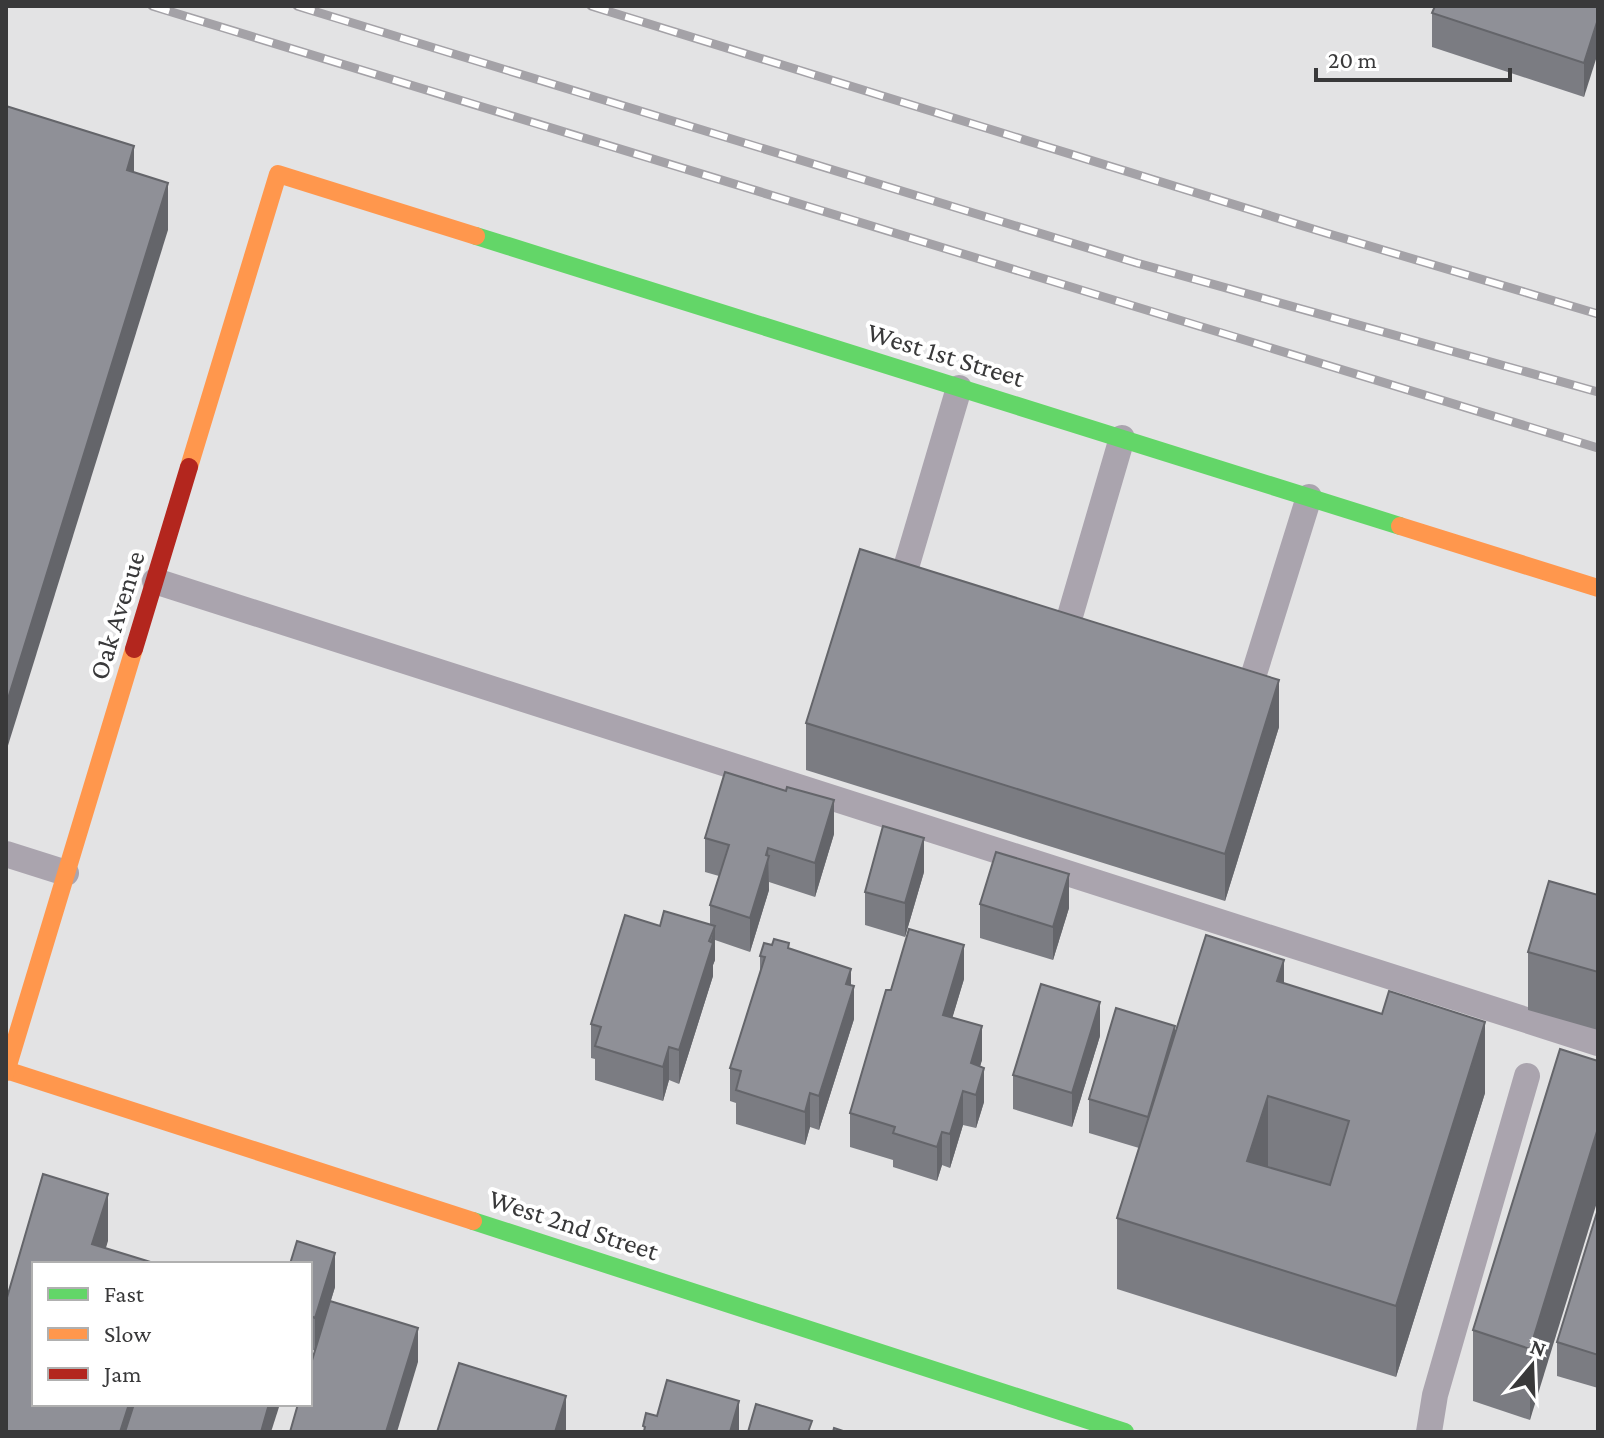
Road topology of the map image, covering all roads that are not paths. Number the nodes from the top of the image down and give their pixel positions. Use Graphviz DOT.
graph roads {
  1 [pos="278,174"];
  2 [pos="959,388"];
  3 [pos="1122,438"];
  4 [pos="1309,497"];
  5 [pos="155,581"];
  6 [pos="902,581"];
  7 [pos="1598,588"];
  8 [pos="1065,633"];
  9 [pos="1248,693"];
  10 [pos="6,854"];
  11 [pos="66,873"];
  12 [pos="1598,1043"];
  13 [pos="6,1071"];
  14 [pos="1527,1076"];
  15 [pos="1125,1432"];
  16 [pos="1429,1432"];
  1 -- 2 [label="street, West 1st Street"];
  1 -- 5 [label="street, Oak Avenue"];
  2 -- 3 [label="street, West 1st Street"];
  2 -- 6 [label="lane"];
  3 -- 4 [label="street, West 1st Street"];
  3 -- 8 [label="lane"];
  4 -- 7 [label="street, West 1st Street"];
  4 -- 9 [label="lane"];
  5 -- 11 [label="street, Oak Avenue"];
  5 -- 12 [label="lane"];
  10 -- 11 [label="lane"];
  11 -- 13 [label="street, Oak Avenue"];
  13 -- 15 [label="street, West 2nd Street"];
  14 -- 16 [label="lane"];
}
